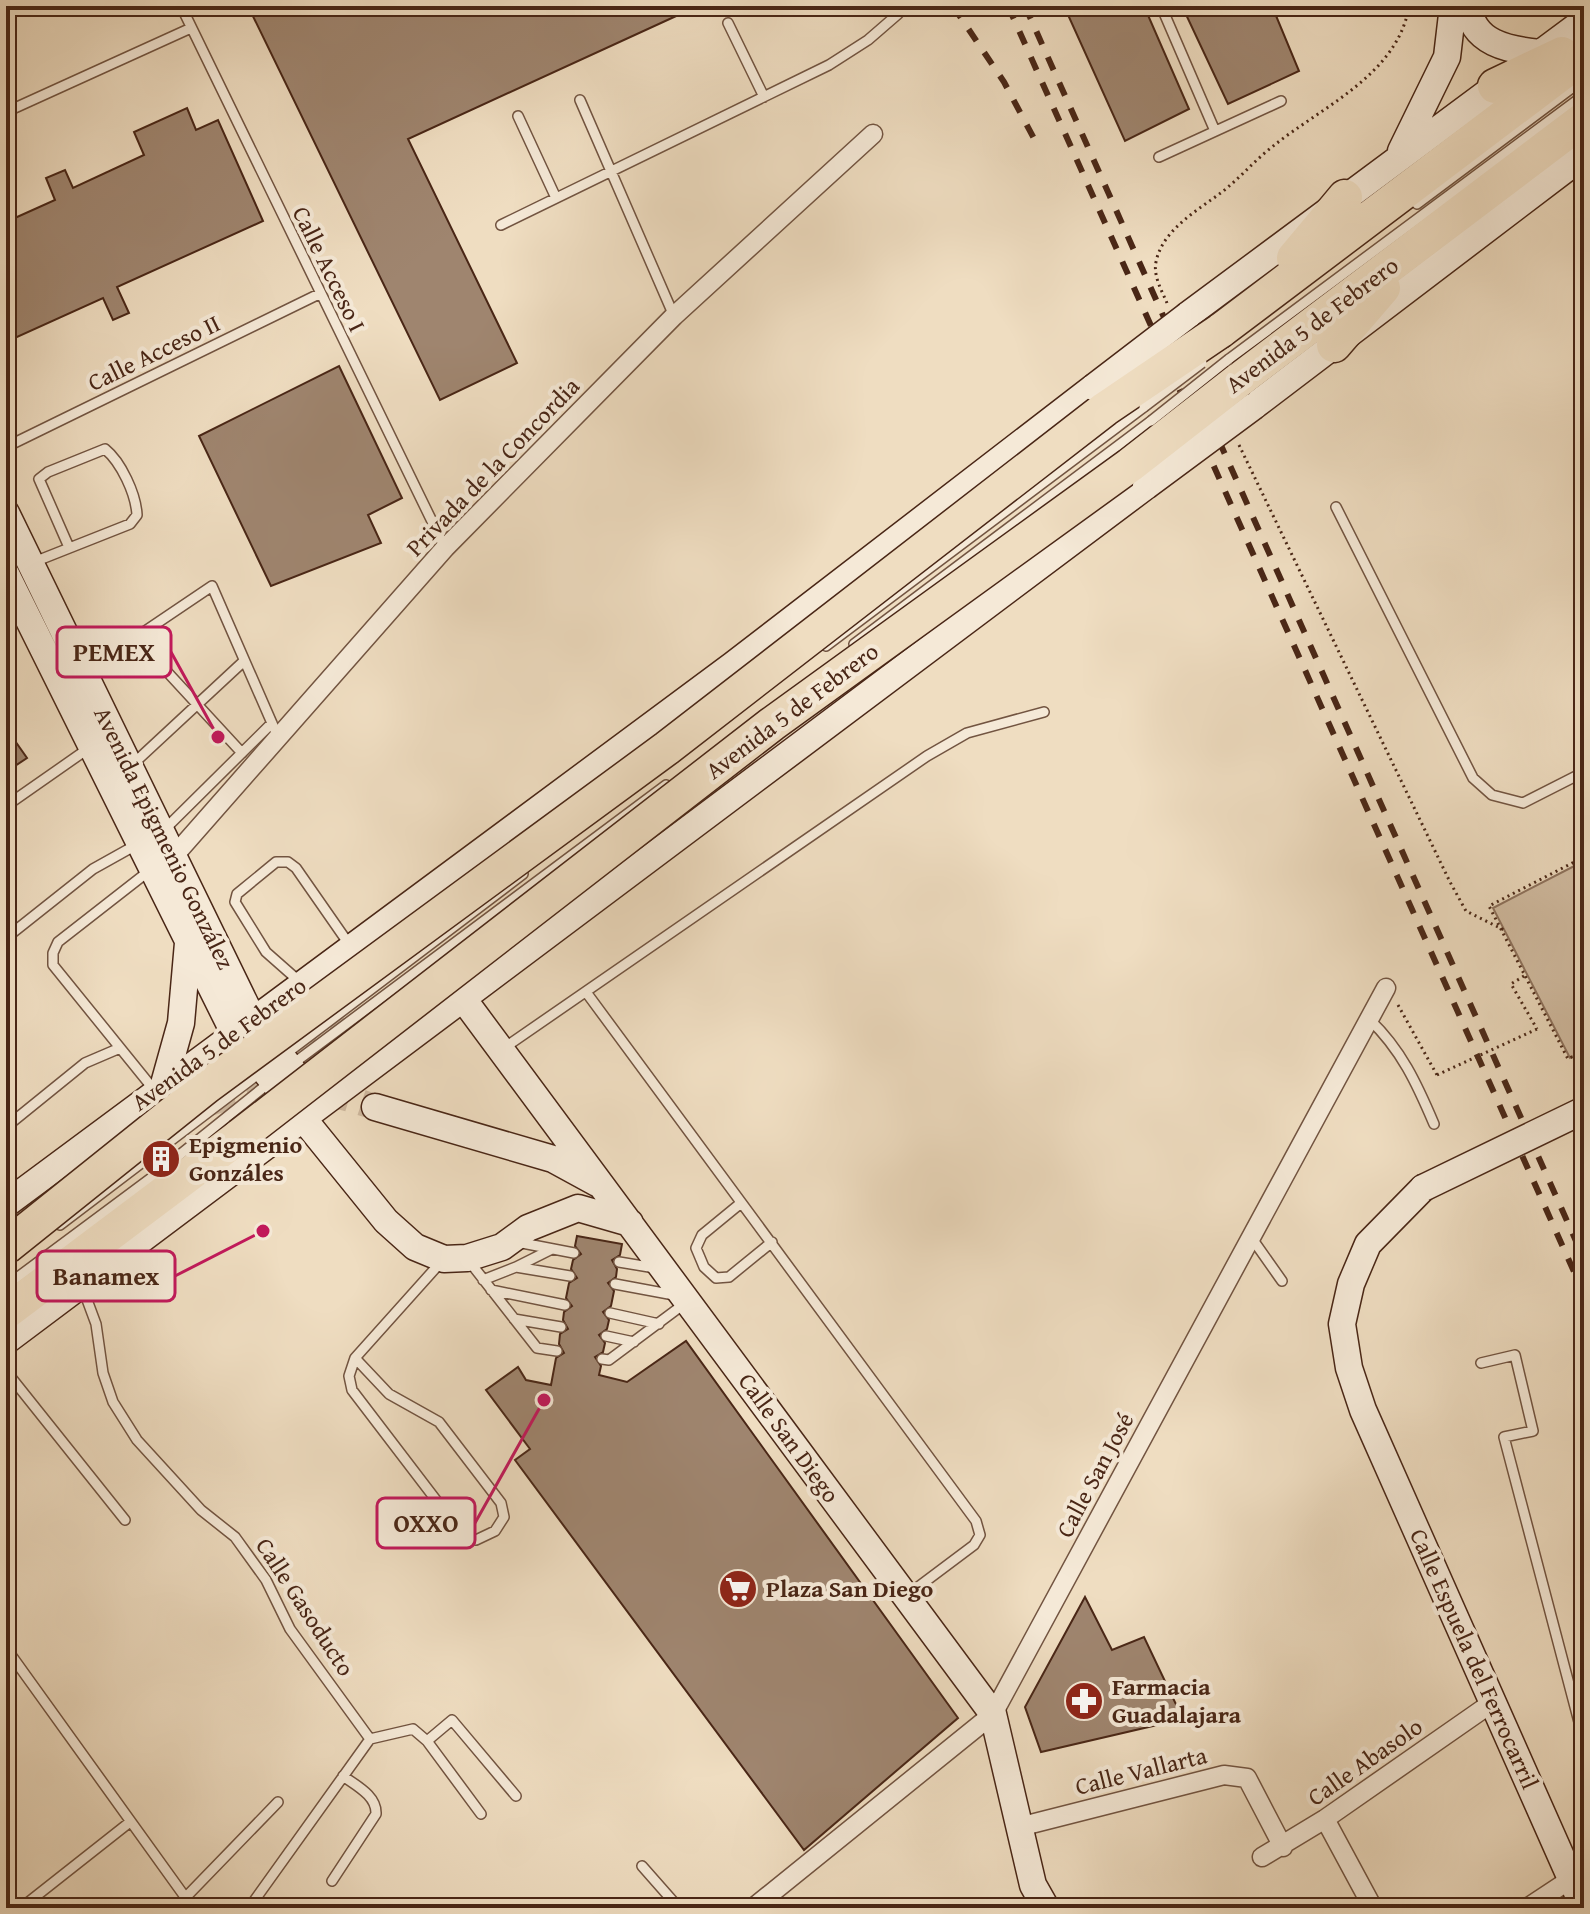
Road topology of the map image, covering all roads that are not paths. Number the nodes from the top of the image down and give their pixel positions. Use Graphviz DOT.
graph roads {
  1 [pos="181,6"];
  2 [pos="1161,6"];
  3 [pos="1453,6"];
  4 [pos="1469,6"];
  5 [pos="898,14"];
  6 [pos="1584,21"];
  7 [pos="728,23"];
  8 [pos="191,28"];
  9 [pos="1584,44"];
  10 [pos="1540,53"];
  11 [pos="1584,56"];
  12 [pos="1584,79"];
  13 [pos="1495,86"];
  14 [pos="1584,95"];
  15 [pos="764,97"];
  16 [pos="580,100"];
  17 [pos="1281,101"];
  18 [pos="6,112"];
  19 [pos="518,116"];
  20 [pos="1584,119"];
  21 [pos="1215,131"];
  22 [pos="873,134"];
  23 [pos="1584,155"];
  24 [pos="1159,157"];
  25 [pos="1397,158"];
  26 [pos="612,171"];
  27 [pos="1345,197"];
  28 [pos="556,198"];
  29 [pos="1410,208"];
  30 [pos="501,225"];
  31 [pos="1427,238"];
  32 [pos="319,294"];
  33 [pos="1253,306"];
  34 [pos="674,316"];
  35 [pos="1334,345"];
  36 [pos="1231,366"];
  37 [pos="6,447"];
  38 [pos="1336,507"];
  39 [pos="6,513"];
  40 [pos="68,545"];
  41 [pos="445,548"];
  42 [pos="6,550"];
  43 [pos="31,563"];
  44 [pos="6,574"];
  45 [pos="135,637"];
  46 [pos="847,649"];
  47 [pos="814,655"];
  48 [pos="244,661"];
  49 [pos="83,672"];
  50 [pos="196,706"];
  51 [pos="1044,712"];
  52 [pos="275,731"];
  53 [pos="92,746"];
  54 [pos="242,753"];
  55 [pos="129,767"];
  56 [pos="1584,772"];
  57 [pos="670,782"];
  58 [pos="718,804"];
  59 [pos="6,806"];
  60 [pos="156,850"];
  61 [pos="535,865"];
  62 [pos="6,938"];
  63 [pos="196,939"];
  64 [pos="351,947"];
  65 [pos="302,984"];
  66 [pos="1386,988"];
  67 [pos="586,992"];
  68 [pos="228,995"];
  69 [pos="464,1000"];
  70 [pos="424,1012"];
  71 [pos="1369,1019"];
  72 [pos="244,1027"];
  73 [pos="120,1048"];
  74 [pos="502,1049"];
  75 [pos="277,1068"];
  76 [pos="160,1087"];
  77 [pos="375,1107"];
  78 [pos="1584,1110"];
  79 [pos="313,1113"];
  80 [pos="1434,1124"];
  81 [pos="6,1127"];
  82 [pos="87,1161"];
  83 [pos="603,1187"];
  84 [pos="741,1203"];
  85 [pos="6,1204"];
  86 [pos="6,1222"];
  87 [pos="630,1223"];
  88 [pos="55,1229"];
  89 [pos="1251,1237"];
  90 [pos="510,1240"];
  91 [pos="772,1242"];
  92 [pos="6,1247"];
  93 [pos="553,1249"];
  94 [pos="574,1253"];
  95 [pos="456,1258"];
  96 [pos="619,1262"];
  97 [pos="516,1267"];
  98 [pos="665,1270"];
  99 [pos="570,1276"];
  100 [pos="483,1280"];
  101 [pos="1282,1281"];
  102 [pos="615,1284"];
  103 [pos="82,1285"];
  104 [pos="491,1290"];
  105 [pos="13,1298"];
  106 [pos="686,1299"];
  107 [pos="565,1305"];
  108 [pos="610,1313"];
  109 [pos="514,1319"];
  110 [pos="659,1324"];
  111 [pos="561,1327"];
  112 [pos="606,1336"];
  113 [pos="6,1341"];
  114 [pos="634,1342"];
  115 [pos="557,1351"];
  116 [pos="355,1358"];
  117 [pos="602,1359"];
  118 [pos="1481,1363"];
  119 [pos="6,1371"];
  120 [pos="125,1520"];
  121 [pos="906,1596"];
  122 [pos="6,1648"];
  123 [pos="1493,1702"];
  124 [pos="993,1714"];
  125 [pos="370,1739"];
  126 [pos="427,1741"];
  127 [pos="1584,1741"];
  128 [pos="343,1776"];
  129 [pos="516,1796"];
  130 [pos="278,1802"];
  131 [pos="481,1814"];
  132 [pos="1325,1819"];
  133 [pos="130,1822"];
  134 [pos="1019,1827"];
  135 [pos="1283,1847"];
  136 [pos="1262,1857"];
  137 [pos="642,1866"];
  138 [pos="1578,1876"];
  139 [pos="332,1881"];
  140 [pos="185,1898"];
  141 [pos="21,1908"];
  142 [pos="193,1908"];
  143 [pos="249,1908"];
  144 [pos="679,1908"];
  145 [pos="753,1908"];
  146 [pos="1046,1908"];
  147 [pos="1373,1908"];
  148 [pos="1527,1908"];
  149 [pos="1584,1908"];
  1 -- 8 [label="lane, Calle Acceso I"];
  2 -- 21 [label="lane"];
  3 -- 25 [label="main road"];
  4 -- 10 [label="main road"];
  5 -- 15 [label="lane"];
  6 -- 10 [label="main road, Avenida 5 de Febrero"];
  7 -- 15 [label="lane"];
  8 -- 18 [label="lane"];
  8 -- 32 [label="lane, Calle Acceso I"];
  9 -- 13 [label="highway"];
  10 -- 13 [label="main road, Avenida 5 de Febrero"];
  11 -- 33 [label="highway, Avenida 5 de Febrero"];
  12 -- 29 [label="lane"];
  13 -- 25 [label="main road, Avenida 5 de Febrero"];
  14 -- 36 [label="lane"];
  15 -- 26 [label="lane"];
  16 -- 26 [label="lane"];
  17 -- 21 [label="lane"];
  19 -- 28 [label="lane"];
  20 -- 31 [label="highway, Avenida 5 de Febrero"];
  21 -- 24 [label="lane"];
  22 -- 34 [label="street, Privada de la Concordia"];
  23 -- 35 [label="main road, Avenida 5 de Febrero"];
  25 -- 27 [label="main road, Avenida 5 de Febrero"];
  26 -- 28 [label="lane"];
  26 -- 34 [label="lane"];
  27 -- 33 [label="highway"];
  27 -- 64 [label="main road, Avenida 5 de Febrero, bridge"];
  28 -- 30 [label="lane"];
  31 -- 35 [label="highway"];
  31 -- 36 [label="highway, Avenida 5 de Febrero"];
  32 -- 37 [label="lane, Calle Acceso II"];
  32 -- 41 [label="lane, Calle Acceso I"];
  33 -- 36 [label="highway, Avenida 5 de Febrero"];
  34 -- 41 [label="street, Privada de la Concordia"];
  35 -- 36 [label="main road, Avenida 5 de Febrero"];
  36 -- 46 [label="lane, bridge"];
  36 -- 47 [label="lane, bridge"];
  36 -- 58 [label="main road, Avenida 5 de Febrero, bridge"];
  36 -- 92 [label="highway, Avenida 5 de Febrero, bridge"];
  36 -- 105 [label="highway, Avenida 5 de Febrero, bridge"];
  38 -- 56 [label="lane"];
  39 -- 43 [label="main road, Avenida Epigmenio González"];
  40 -- 40 [label="lane"];
  40 -- 43 [label="lane"];
  41 -- 52 [label="street, Privada de la Concordia"];
  42 -- 63 [label="main road"];
  43 -- 49 [label="main road, Avenida Epigmenio González"];
  44 -- 53 [label="main road, Avenida Epigmenio González"];
  45 -- 48 [label="lane"];
  45 -- 49 [label="lane"];
  45 -- 50 [label="lane"];
  48 -- 50 [label="lane"];
  48 -- 52 [label="lane"];
  49 -- 55 [label="main road, Avenida Epigmenio González"];
  50 -- 54 [label="lane"];
  50 -- 55 [label="lane"];
  51 -- 67 [label="lane"];
  52 -- 54 [label="lane"];
  52 -- 60 [label="street, Privada de la Concordia"];
  53 -- 59 [label="lane"];
  53 -- 60 [label="main road, Avenida Epigmenio González"];
  54 -- 60 [label="lane"];
  55 -- 60 [label="main road, Avenida Epigmenio González"];
  57 -- 75 [label="lane"];
  58 -- 69 [label="main road, Avenida 5 de Febrero"];
  58 -- 70 [label="main road"];
  60 -- 62 [label="lane"];
  60 -- 63 [label="main road, Avenida Epigmenio González"];
  60 -- 68 [label="main road, Avenida Epigmenio González"];
  60 -- 73 [label="lane"];
  61 -- 75 [label="lane"];
  63 -- 68 [label="main road, Avenida Epigmenio González"];
  63 -- 76 [label="main road"];
  64 -- 65 [label="main road, Avenida 5 de Febrero"];
  64 -- 65 [label="lane"];
  65 -- 72 [label="main road, Avenida 5 de Febrero"];
  66 -- 71 [label="street, Calle San José"];
  67 -- 74 [label="lane"];
  67 -- 84 [label="lane"];
  68 -- 72 [label="main road, Avenida Epigmenio González"];
  69 -- 74 [label="main road, Calle San Diego"];
  69 -- 79 [label="main road, Avenida 5 de Febrero"];
  71 -- 80 [label="lane"];
  71 -- 89 [label="street, Calle San José"];
  72 -- 75 [label="main road, Avenida Epigmenio González"];
  72 -- 76 [label="main road, Avenida 5 de Febrero"];
  73 -- 76 [label="lane"];
  73 -- 81 [label="lane"];
  74 -- 83 [label="main road, Calle San Diego"];
  75 -- 79 [label="main road, Avenida Epigmenio González"];
  75 -- 88 [label="lane"];
  75 -- 105 [label="lane"];
  76 -- 85 [label="main road, Avenida 5 de Febrero"];
  77 -- 83 [label="main road"];
  78 -- 123 [label="main road, Calle Espuela del Ferrocarril, bridge"];
  79 -- 95 [label="main road, Avenida Epigmenio González"];
  79 -- 103 [label="main road, Avenida 5 de Febrero"];
  82 -- 86 [label="main road"];
  83 -- 87 [label="main road, Calle San Diego"];
  84 -- 91 [label="lane"];
  84 -- 91 [label="lane"];
  87 -- 90 [label="main road"];
  87 -- 98 [label="main road, Calle San Diego"];
  89 -- 101 [label="lane"];
  89 -- 124 [label="street, Calle San José"];
  90 -- 93 [label="lane"];
  90 -- 95 [label="main road"];
  91 -- 121 [label="lane"];
  93 -- 94 [label="lane"];
  93 -- 97 [label="lane"];
  95 -- 100 [label="lane"];
  95 -- 116 [label="lane"];
  96 -- 98 [label="lane"];
  97 -- 99 [label="lane"];
  97 -- 100 [label="lane"];
  98 -- 106 [label="main road, Calle San Diego"];
  100 -- 104 [label="lane"];
  102 -- 106 [label="lane"];
  103 -- 113 [label="main road, Avenida 5 de Febrero"];
  103 -- 125 [label="lane, Calle Gasoducto"];
  104 -- 107 [label="lane"];
  104 -- 109 [label="lane"];
  106 -- 110 [label="lane"];
  106 -- 121 [label="main road, Calle San Diego"];
  108 -- 110 [label="lane"];
  109 -- 111 [label="lane"];
  109 -- 115 [label="lane"];
  110 -- 114 [label="lane"];
  112 -- 114 [label="lane"];
  114 -- 117 [label="lane"];
  116 -- 116 [label="lane"];
  118 -- 127 [label="lane"];
  119 -- 120 [label="lane"];
  121 -- 124 [label="main road, Calle San Diego"];
  122 -- 133 [label="lane"];
  123 -- 132 [label="street, Calle Abasolo"];
  123 -- 138 [label="main road, Calle Espuela del Ferrocarril"];
  124 -- 134 [label="main road, Calle San Diego"];
  124 -- 145 [label="street, Calle San José"];
  125 -- 126 [label="lane"];
  125 -- 128 [label="lane"];
  126 -- 129 [label="lane"];
  126 -- 131 [label="lane"];
  128 -- 139 [label="lane"];
  128 -- 143 [label="lane"];
  130 -- 140 [label="lane"];
  132 -- 135 [label="street, Calle Abasolo"];
  132 -- 147 [label="street"];
  133 -- 140 [label="lane"];
  133 -- 141 [label="lane"];
  134 -- 135 [label="street, Calle Vallarta"];
  134 -- 146 [label="main road, Calle San Diego"];
  135 -- 136 [label="street, Calle Abasolo"];
  137 -- 144 [label="lane"];
  138 -- 148 [label="street"];
  138 -- 149 [label="main road, Calle Espuela del Ferrocarril"];
  140 -- 142 [label="lane"];
}
